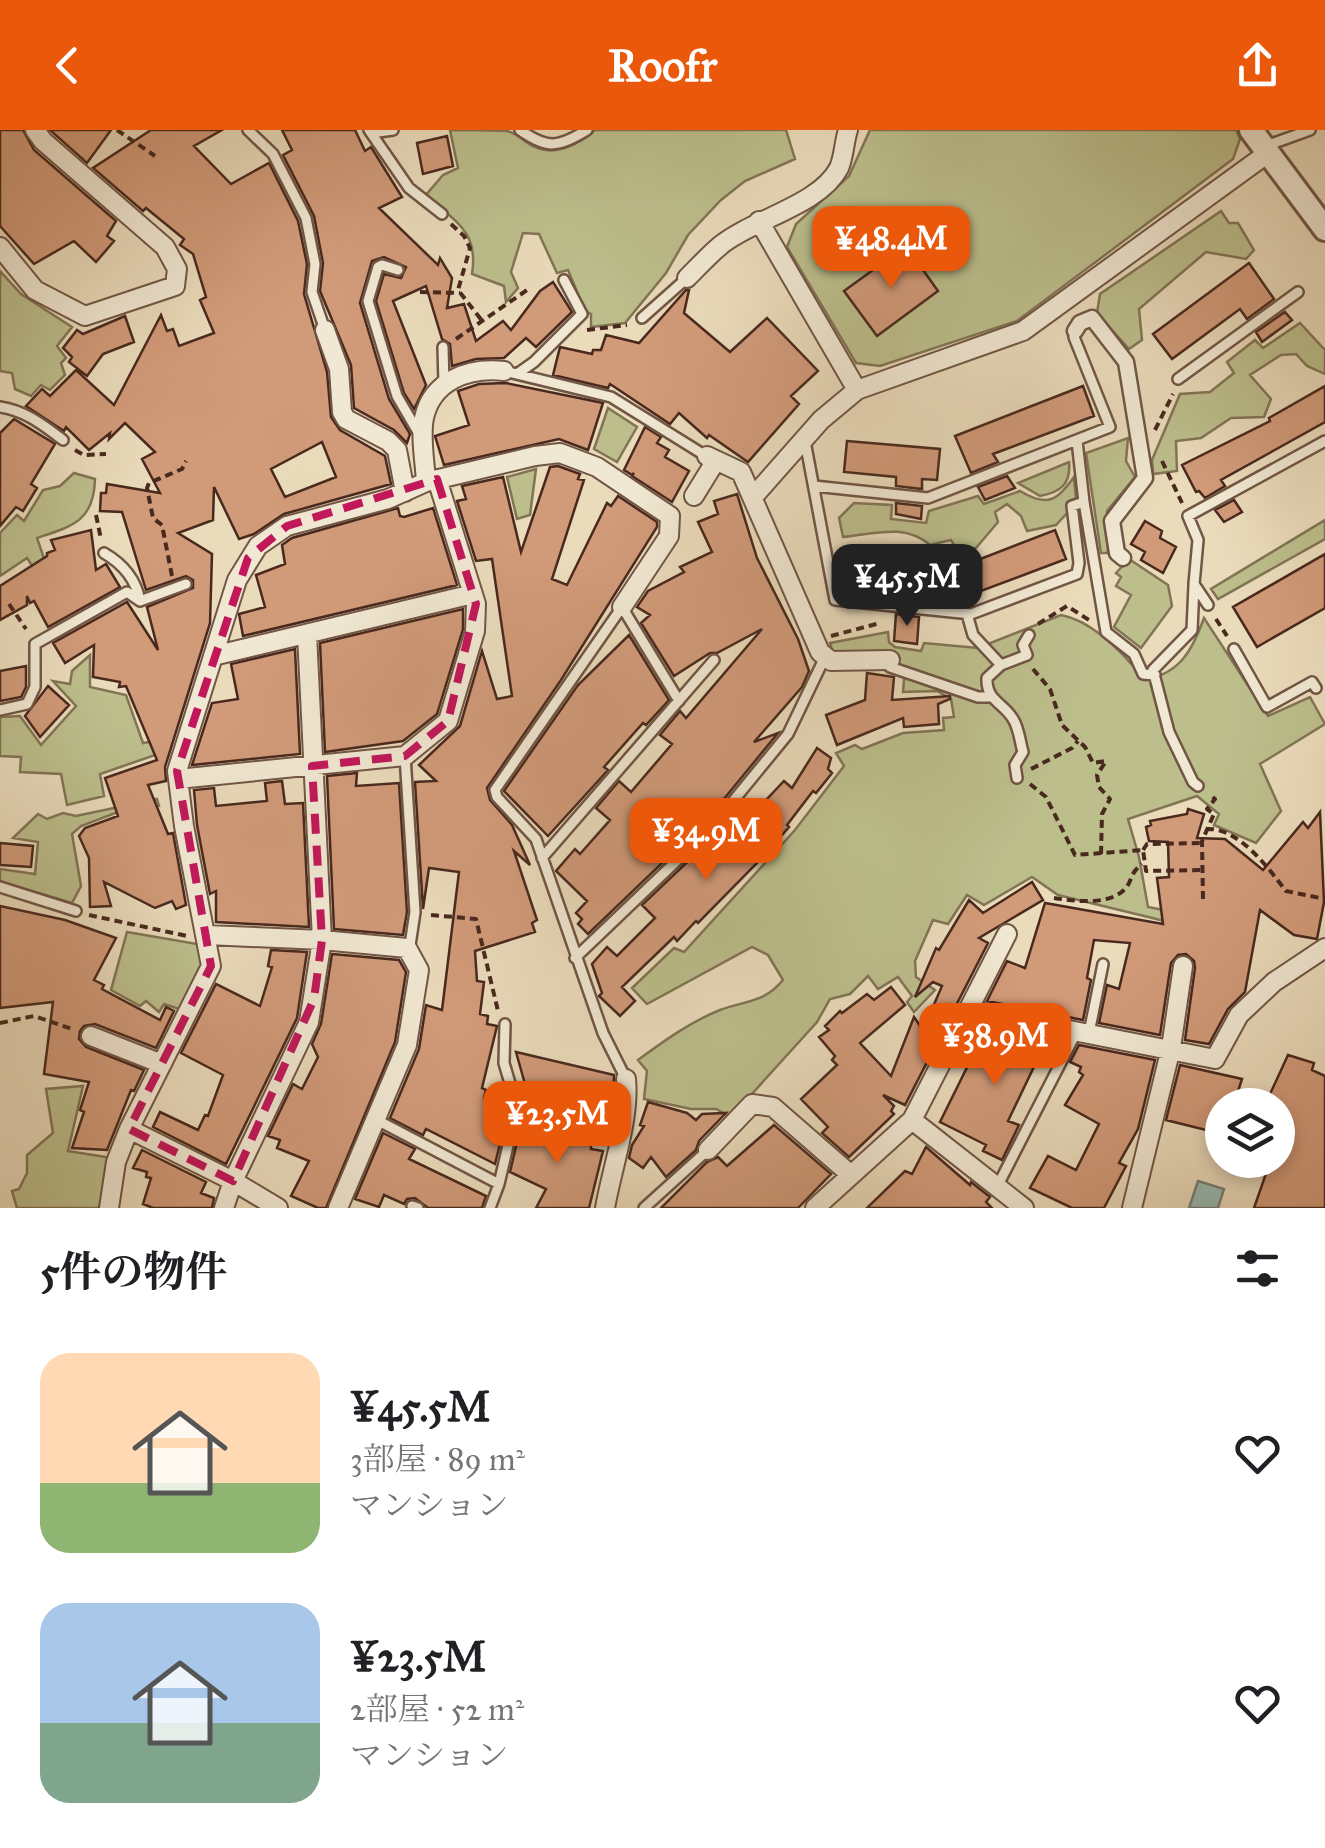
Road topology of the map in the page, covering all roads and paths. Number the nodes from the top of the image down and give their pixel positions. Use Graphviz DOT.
graph roads {
  1 [pos="35,130"];
  2 [pos="116,130"];
  3 [pos="248,130"];
  4 [pos="393,130"];
  5 [pos="520,130"];
  6 [pos="586,130"];
  7 [pos="848,130"];
  8 [pos="1310,130"];
  9 [pos="370,131"];
  10 [pos="1261,143"];
  11 [pos="155,156"];
  12 [pos="442,214"];
  13 [pos="759,221"];
  14 [pos="1325,229"];
  15 [pos="0,247"];
  16 [pos="398,270"];
  17 [pos="687,278"];
  18 [pos="564,280"];
  19 [pos="530,288"];
  20 [pos="420,292"];
  21 [pos="1298,292"];
  22 [pos="460,293"];
  23 [pos="642,318"];
  24 [pos="483,322"];
  25 [pos="567,329"];
  26 [pos="325,330"];
  27 [pos="1075,334"];
  28 [pos="444,347"];
  29 [pos="510,373"];
  30 [pos="1178,379"];
  31 [pos="444,384"];
  32 [pos="857,390"];
  33 [pos="0,407"];
  34 [pos="1152,437"];
  35 [pos="805,438"];
  36 [pos="63,440"];
  37 [pos="1076,440"];
  38 [pos="1325,441"];
  39 [pos="424,442"];
  40 [pos="1158,450"];
  41 [pos="106,454"];
  42 [pos="711,459"];
  43 [pos="186,460"];
  44 [pos="431,480"];
  45 [pos="814,486"];
  46 [pos="405,492"];
  47 [pos="694,496"];
  48 [pos="753,497"];
  49 [pos="1084,502"];
  50 [pos="96,515"];
  51 [pos="1188,516"];
  52 [pos="104,553"];
  53 [pos="1123,558"];
  54 [pos="186,584"];
  55 [pos="1194,584"];
  56 [pos="174,590"];
  57 [pos="474,594"];
  58 [pos="140,601"];
  59 [pos="9,604"];
  60 [pos="1208,605"];
  61 [pos="622,607"];
  62 [pos="1076,610"];
  63 [pos="967,614"];
  64 [pos="1041,619"];
  65 [pos="880,623"];
  66 [pos="307,634"];
  67 [pos="1029,636"];
  68 [pos="35,644"];
  69 [pos="820,645"];
  70 [pos="1234,649"];
  71 [pos="1027,655"];
  72 [pos="213,656"];
  73 [pos="714,660"];
  74 [pos="890,660"];
  75 [pos="1001,665"];
  76 [pos="1155,675"];
  77 [pos="1316,688"];
  78 [pos="990,697"];
  79 [pos="679,701"];
  80 [pos="0,710"];
  81 [pos="1078,741"];
  82 [pos="405,756"];
  83 [pos="312,766"];
  84 [pos="1017,778"];
  85 [pos="178,779"];
  86 [pos="1198,786"];
  87 [pos="1037,788"];
  88 [pos="1213,797"];
  89 [pos="1206,829"];
  90 [pos="1202,843"];
  91 [pos="1143,850"];
  92 [pos="1101,855"];
  93 [pos="542,858"];
  94 [pos="1144,863"];
  95 [pos="1202,870"];
  96 [pos="0,888"];
  97 [pos="1054,898"];
  98 [pos="1203,899"];
  99 [pos="1325,899"];
  100 [pos="76,911"];
  101 [pos="414,919"];
  102 [pos="1007,934"];
  103 [pos="207,935"];
  104 [pos="322,940"];
  105 [pos="1325,948"];
  106 [pos="409,953"];
  107 [pos="575,958"];
  108 [pos="1103,964"];
  109 [pos="1183,966"];
  110 [pos="968,1010"];
  111 [pos="0,1023"];
  112 [pos="506,1024"];
  113 [pos="63,1025"];
  114 [pos="1083,1032"];
  115 [pos="91,1036"];
  116 [pos="1171,1048"];
  117 [pos="162,1064"];
  118 [pos="626,1079"];
  119 [pos="375,1119"];
  120 [pos="912,1120"];
  121 [pos="129,1129"];
  122 [pos="708,1150"];
  123 [pos="851,1175"];
  124 [pos="233,1181"];
  125 [pos="499,1184"];
  126 [pos="1007,1200"];
  127 [pos="109,1208"];
  128 [pos="224,1208"];
  129 [pos="278,1208"];
  130 [pos="338,1208"];
  131 [pos="490,1208"];
  132 [pos="605,1208"];
  133 [pos="644,1208"];
  134 [pos="815,1208"];
  135 [pos="1132,1208"];
  1 -- 15 [label="street"];
  2 -- 11 [label="path"];
  3 -- 26 [label="lane"];
  4 -- 9 [label="lane"];
  5 -- 6 [label="lane"];
  7 -- 13 [label="street"];
  8 -- 10 [label="lane"];
  9 -- 12 [label="lane"];
  10 -- 14 [label="street"];
  10 -- 32 [label="street"];
  12 -- 22 [label="path"];
  13 -- 17 [label="street"];
  13 -- 32 [label="street"];
  16 -- 39 [label="lane"];
  17 -- 23 [label="lane"];
  18 -- 25 [label="lane"];
  19 -- 24 [label="path"];
  20 -- 22 [label="path"];
  21 -- 30 [label="lane"];
  22 -- 24 [label="path"];
  23 -- 25 [label="path"];
  24 -- 28 [label="path"];
  25 -- 29 [label="lane"];
  26 -- 46 [label="street"];
  27 -- 37 [label="lane"];
  27 -- 53 [label="street"];
  28 -- 31 [label="lane"];
  29 -- 31 [label="street"];
  29 -- 42 [label="lane"];
  30 -- 34 [label="path"];
  31 -- 39 [label="street"];
  32 -- 35 [label="street"];
  33 -- 36 [label="lane"];
  35 -- 45 [label="lane"];
  35 -- 48 [label="street"];
  36 -- 41 [label="path"];
  37 -- 45 [label="lane"];
  37 -- 49 [label="lane"];
  38 -- 51 [label="lane"];
  39 -- 44 [label="street"];
  40 -- 51 [label="path"];
  42 -- 47 [label="street"];
  42 -- 48 [label="street"];
  43 -- 56 [label="path"];
  44 -- 46 [label="street"];
  44 -- 57 [label="street"];
  44 -- 61 [label="street"];
  45 -- 63 [label="lane"];
  46 -- 72 [label="street"];
  48 -- 69 [label="street"];
  49 -- 63 [label="lane"];
  49 -- 76 [label="lane"];
  50 -- 52 [label="path"];
  51 -- 55 [label="lane"];
  52 -- 58 [label="lane"];
  54 -- 56 [label="lane"];
  55 -- 60 [label="lane"];
  55 -- 76 [label="lane"];
  56 -- 58 [label="lane"];
  57 -- 66 [label="street"];
  57 -- 82 [label="street"];
  58 -- 68 [label="lane"];
  59 -- 68 [label="path"];
  60 -- 70 [label="path"];
  61 -- 79 [label="lane"];
  61 -- 93 [label="lane"];
  62 -- 64 [label="path"];
  63 -- 75 [label="lane"];
  65 -- 69 [label="path"];
  66 -- 72 [label="street"];
  66 -- 83 [label="street"];
  67 -- 71 [label="lane"];
  68 -- 80 [label="lane"];
  69 -- 74 [label="street"];
  69 -- 107 [label="lane"];
  70 -- 77 [label="lane"];
  71 -- 75 [label="lane"];
  71 -- 81 [label="path"];
  72 -- 85 [label="street"];
  73 -- 79 [label="lane"];
  74 -- 78 [label="lane"];
  75 -- 78 [label="lane"];
  76 -- 86 [label="lane"];
  78 -- 84 [label="lane"];
  79 -- 93 [label="lane"];
  81 -- 84 [label="path"];
  81 -- 92 [label="path"];
  82 -- 83 [label="street"];
  82 -- 101 [label="lane"];
  83 -- 85 [label="street"];
  83 -- 104 [label="street"];
  85 -- 103 [label="street"];
  87 -- 92 [label="path"];
  88 -- 89 [label="path"];
  89 -- 90 [label="path"];
  89 -- 99 [label="path"];
  90 -- 91 [label="path"];
  90 -- 95 [label="path"];
  91 -- 92 [label="path"];
  91 -- 94 [label="path"];
  93 -- 107 [label="lane"];
  94 -- 95 [label="path"];
  94 -- 97 [label="path"];
  95 -- 98 [label="path"];
  96 -- 100 [label="lane"];
  100 -- 103 [label="path"];
  101 -- 106 [label="lane"];
  101 -- 112 [label="path"];
  102 -- 110 [label="street"];
  103 -- 104 [label="street"];
  103 -- 117 [label="street"];
  104 -- 106 [label="street"];
  104 -- 124 [label="street"];
  105 -- 116 [label="street"];
  106 -- 119 [label="street"];
  107 -- 118 [label="lane"];
  108 -- 114 [label="lane"];
  109 -- 116 [label="street"];
  110 -- 114 [label="street"];
  110 -- 120 [label="street"];
  111 -- 113 [label="path"];
  112 -- 125 [label="lane"];
  114 -- 116 [label="street"];
  114 -- 126 [label="lane"];
  115 -- 117 [label="street"];
  116 -- 135 [label="street"];
  117 -- 121 [label="street"];
  118 -- 132 [label="street"];
  119 -- 125 [label="lane"];
  119 -- 130 [label="street"];
  120 -- 123 [label="street"];
  120 -- 126 [label="street"];
  121 -- 124 [label="street"];
  121 -- 127 [label="street"];
  122 -- 123 [label="street"];
  122 -- 133 [label="lane"];
  123 -- 134 [label="street"];
  124 -- 128 [label="street"];
  124 -- 129 [label="street"];
  125 -- 131 [label="lane"];
}
